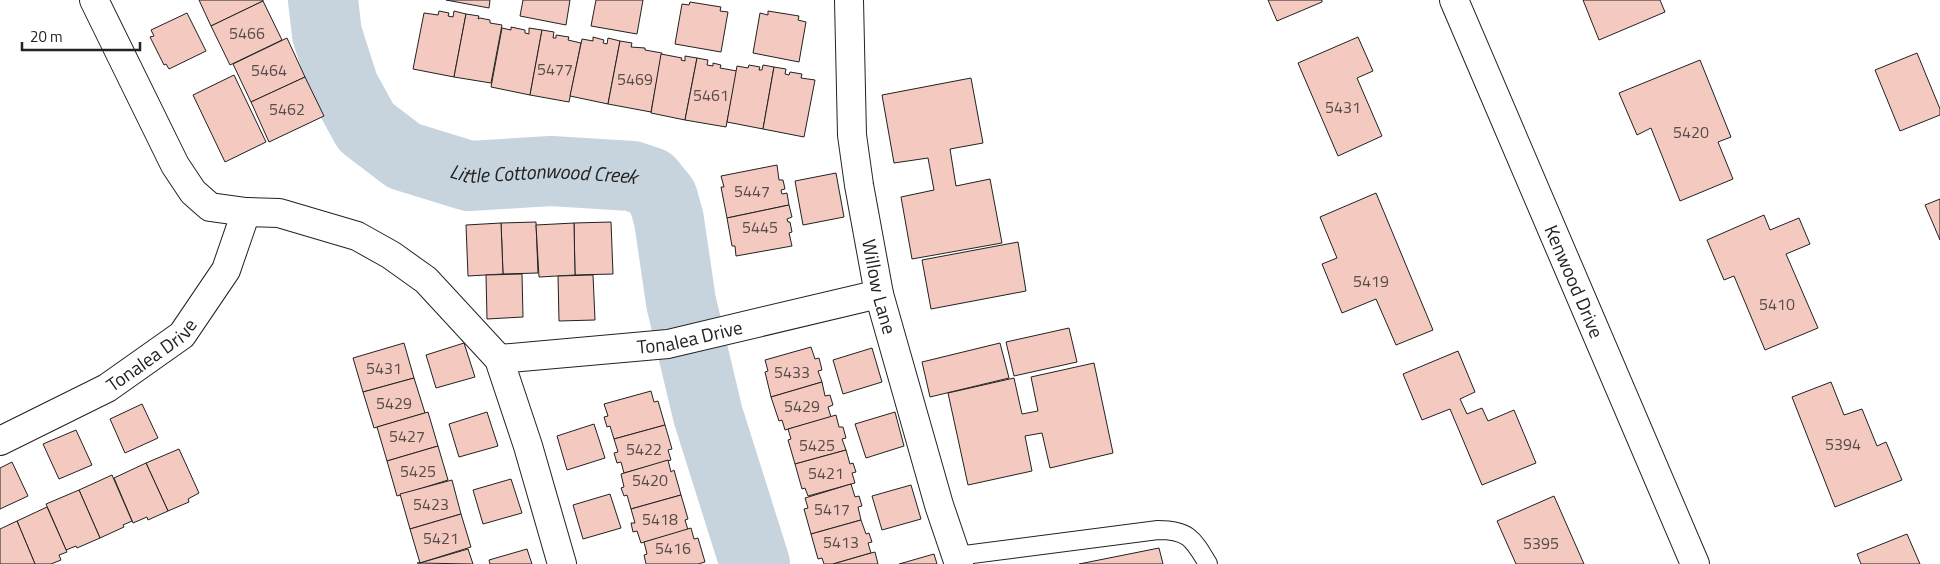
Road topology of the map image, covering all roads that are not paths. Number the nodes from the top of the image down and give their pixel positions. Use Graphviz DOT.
graph roads {
  1 [pos="94,0"];
  2 [pos="850,0"];
  3 [pos="1454,0"];
  4 [pos="246,212"];
  5 [pos="878,294"];
  6 [pos="499,359"];
  7 [pos="0,440"];
  8 [pos="958,560"];
  9 [pos="562,564"];
  10 [pos="1208,564"];
  11 [pos="1696,564"];
  1 -- 4 [label="street"];
  2 -- 5 [label="street, Willow Lane"];
  3 -- 11 [label="street, Kenwood Drive"];
  4 -- 6 [label="street"];
  4 -- 7 [label="street, Tonalea Drive"];
  5 -- 6 [label="street, Tonalea Drive"];
  5 -- 8 [label="street, Willow Lane"];
  6 -- 9 [label="street"];
  8 -- 10 [label="lane"];
}
